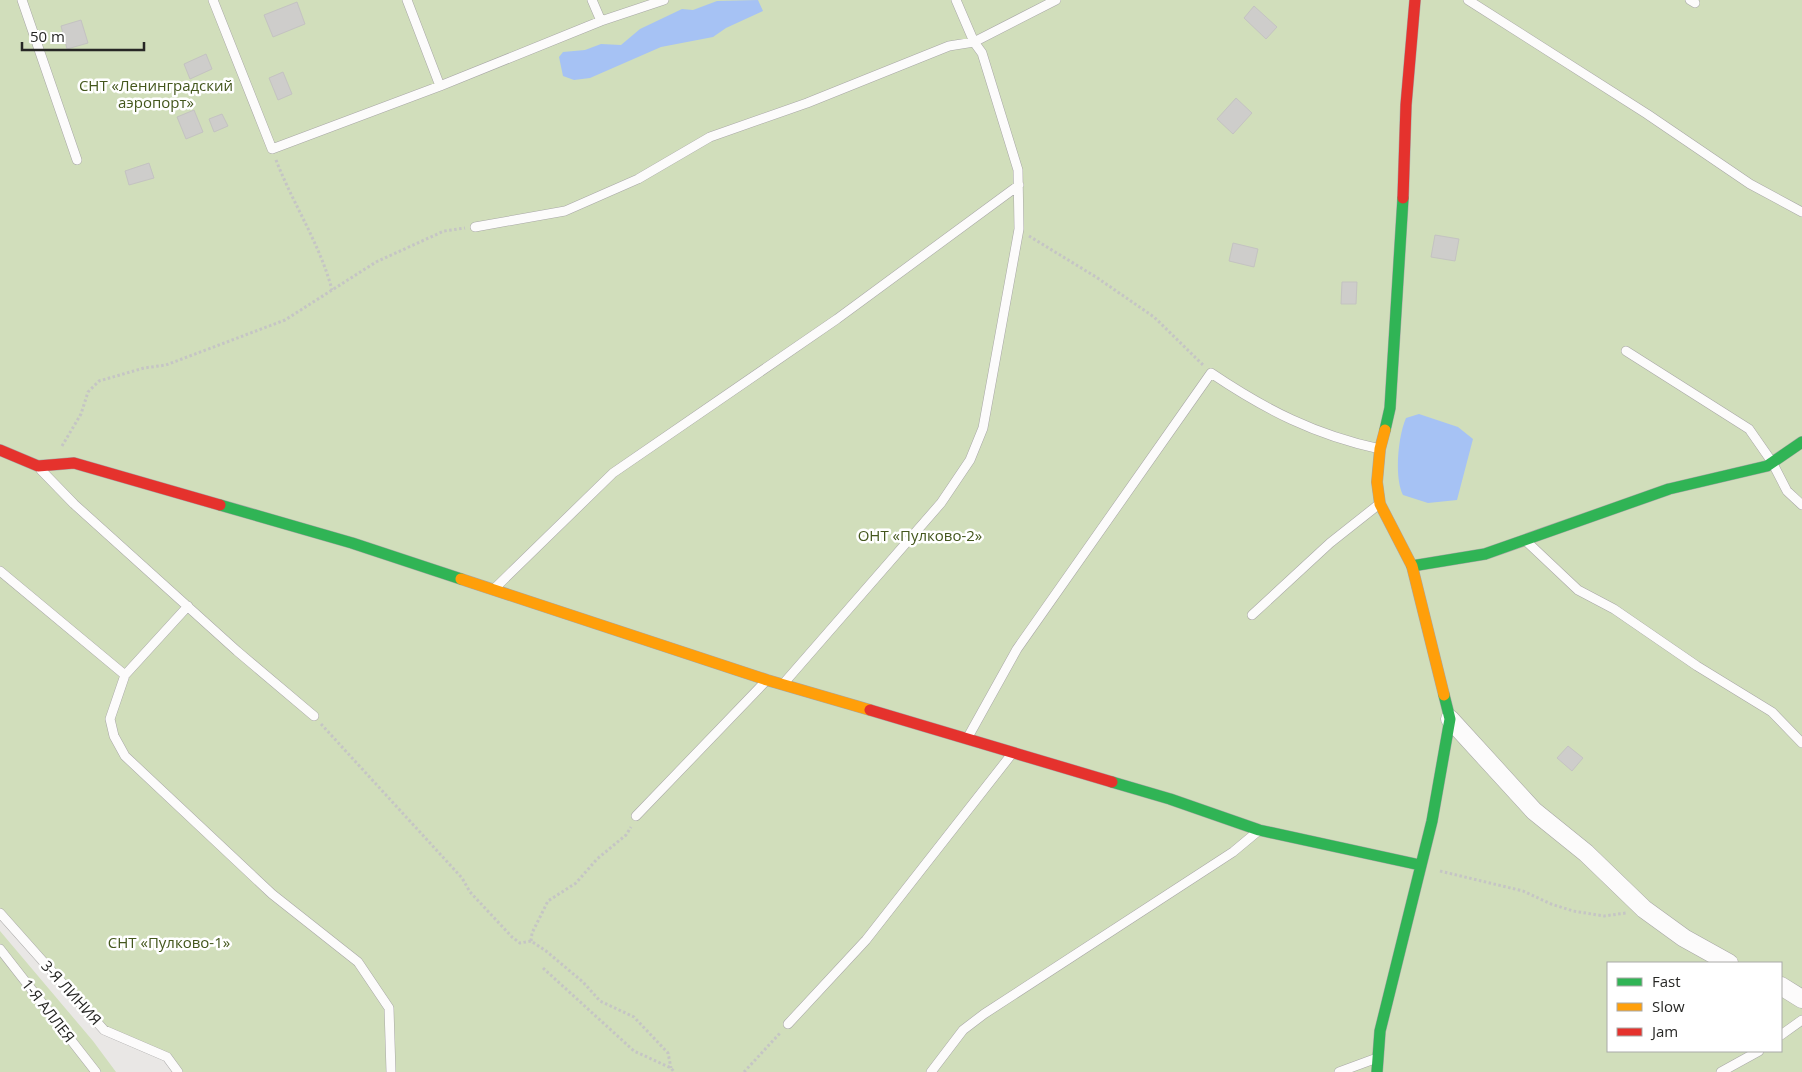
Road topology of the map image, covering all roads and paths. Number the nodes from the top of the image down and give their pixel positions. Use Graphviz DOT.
graph roads {
  1 [pos="22,0"];
  2 [pos="213,0"];
  3 [pos="407,0"];
  4 [pos="592,0"];
  5 [pos="664,0"];
  6 [pos="956,0"];
  7 [pos="1056,0"];
  8 [pos="1415,0"];
  9 [pos="1468,0"];
  10 [pos="601,21"];
  11 [pos="974,42"];
  12 [pos="440,86"];
  13 [pos="272,149"];
  14 [pos="77,160"];
  15 [pos="1019,185"];
  16 [pos="1802,212"];
  17 [pos="475,227"];
  18 [pos="1019,229"];
  19 [pos="332,290"];
  20 [pos="1626,351"];
  21 [pos="1211,373"];
  22 [pos="1802,442"];
  23 [pos="1380,449"];
  24 [pos="0,450"];
  25 [pos="1772,462"];
  26 [pos="44,466"];
  27 [pos="1380,504"];
  28 [pos="1802,505"];
  29 [pos="1526,541"];
  30 [pos="1412,566"];
  31 [pos="0,571"];
  32 [pos="492,591"];
  33 [pos="188,606"];
  34 [pos="1252,615"];
  35 [pos="124,675"];
  36 [pos="766,680"];
  37 [pos="782,685"];
  38 [pos="314,716"];
  39 [pos="1450,719"];
  40 [pos="967,738"];
  41 [pos="1802,743"];
  42 [pos="1013,752"];
  43 [pos="636,816"];
  44 [pos="1258,830"];
  45 [pos="1420,865"];
  46 [pos="1644,910"];
  47 [pos="0,913"];
  48 [pos="531,941"];
  49 [pos="0,949"];
  50 [pos="1727,962"];
  51 [pos="542,968"];
  52 [pos="1782,987"];
  53 [pos="1802,999"];
  54 [pos="1802,1020"];
  55 [pos="788,1024"];
  56 [pos="1782,1034"];
  57 [pos="1757,1052"];
  58 [pos="1377,1058"];
  59 [pos="671,1068"];
  60 [pos="96,1072"];
  61 [pos="178,1072"];
  62 [pos="391,1072"];
  63 [pos="674,1072"];
  64 [pos="744,1072"];
  65 [pos="931,1072"];
  66 [pos="1339,1072"];
  67 [pos="1377,1072"];
  68 [pos="1721,1072"];
  1 -- 14 [label="lane"];
  2 -- 13 [label="lane"];
  3 -- 12 [label="lane"];
  4 -- 10 [label="lane"];
  5 -- 10 [label="lane"];
  6 -- 11 [label="lane"];
  7 -- 11 [label="lane"];
  8 -- 23 [label="street"];
  9 -- 16 [label="lane"];
  10 -- 12 [label="lane"];
  11 -- 15 [label="lane"];
  11 -- 17 [label="lane"];
  12 -- 13 [label="lane"];
  13 -- 19 [label="path"];
  15 -- 18 [label="lane"];
  15 -- 32 [label="lane"];
  17 -- 19 [label="path"];
  18 -- 21 [label="path"];
  18 -- 37 [label="lane"];
  19 -- 26 [label="path"];
  20 -- 25 [label="lane"];
  21 -- 23 [label="lane"];
  21 -- 40 [label="lane"];
  22 -- 25 [label="street"];
  23 -- 27 [label="street"];
  24 -- 26 [label="street"];
  25 -- 28 [label="lane"];
  25 -- 29 [label="street"];
  26 -- 32 [label="street"];
  26 -- 33 [label="lane"];
  27 -- 30 [label="street"];
  27 -- 34 [label="lane"];
  29 -- 30 [label="street"];
  29 -- 41 [label="lane"];
  30 -- 39 [label="street"];
  31 -- 35 [label="lane"];
  32 -- 36 [label="street"];
  33 -- 35 [label="lane"];
  33 -- 38 [label="lane"];
  35 -- 62 [label="lane"];
  36 -- 37 [label="street"];
  36 -- 43 [label="lane"];
  37 -- 40 [label="street"];
  38 -- 48 [label="path"];
  39 -- 45 [label="street"];
  39 -- 46 [label="street"];
  40 -- 42 [label="street"];
  42 -- 44 [label="street"];
  42 -- 55 [label="lane"];
  43 -- 48 [label="path"];
  44 -- 45 [label="street"];
  44 -- 65 [label="lane"];
  45 -- 46 [label="path"];
  45 -- 58 [label="street"];
  46 -- 50 [label="street"];
  47 -- 61 [label="lane, 3-Я ЛИНИЯ"];
  48 -- 59 [label="path"];
  49 -- 60 [label="lane, 1-Я АЛЛЕЯ"];
  51 -- 59 [label="path"];
  52 -- 53 [label="street"];
  54 -- 56 [label="lane"];
  55 -- 64 [label="path"];
  57 -- 68 [label="lane"];
  58 -- 66 [label="lane"];
  58 -- 67 [label="street"];
  59 -- 63 [label="path"];
}
